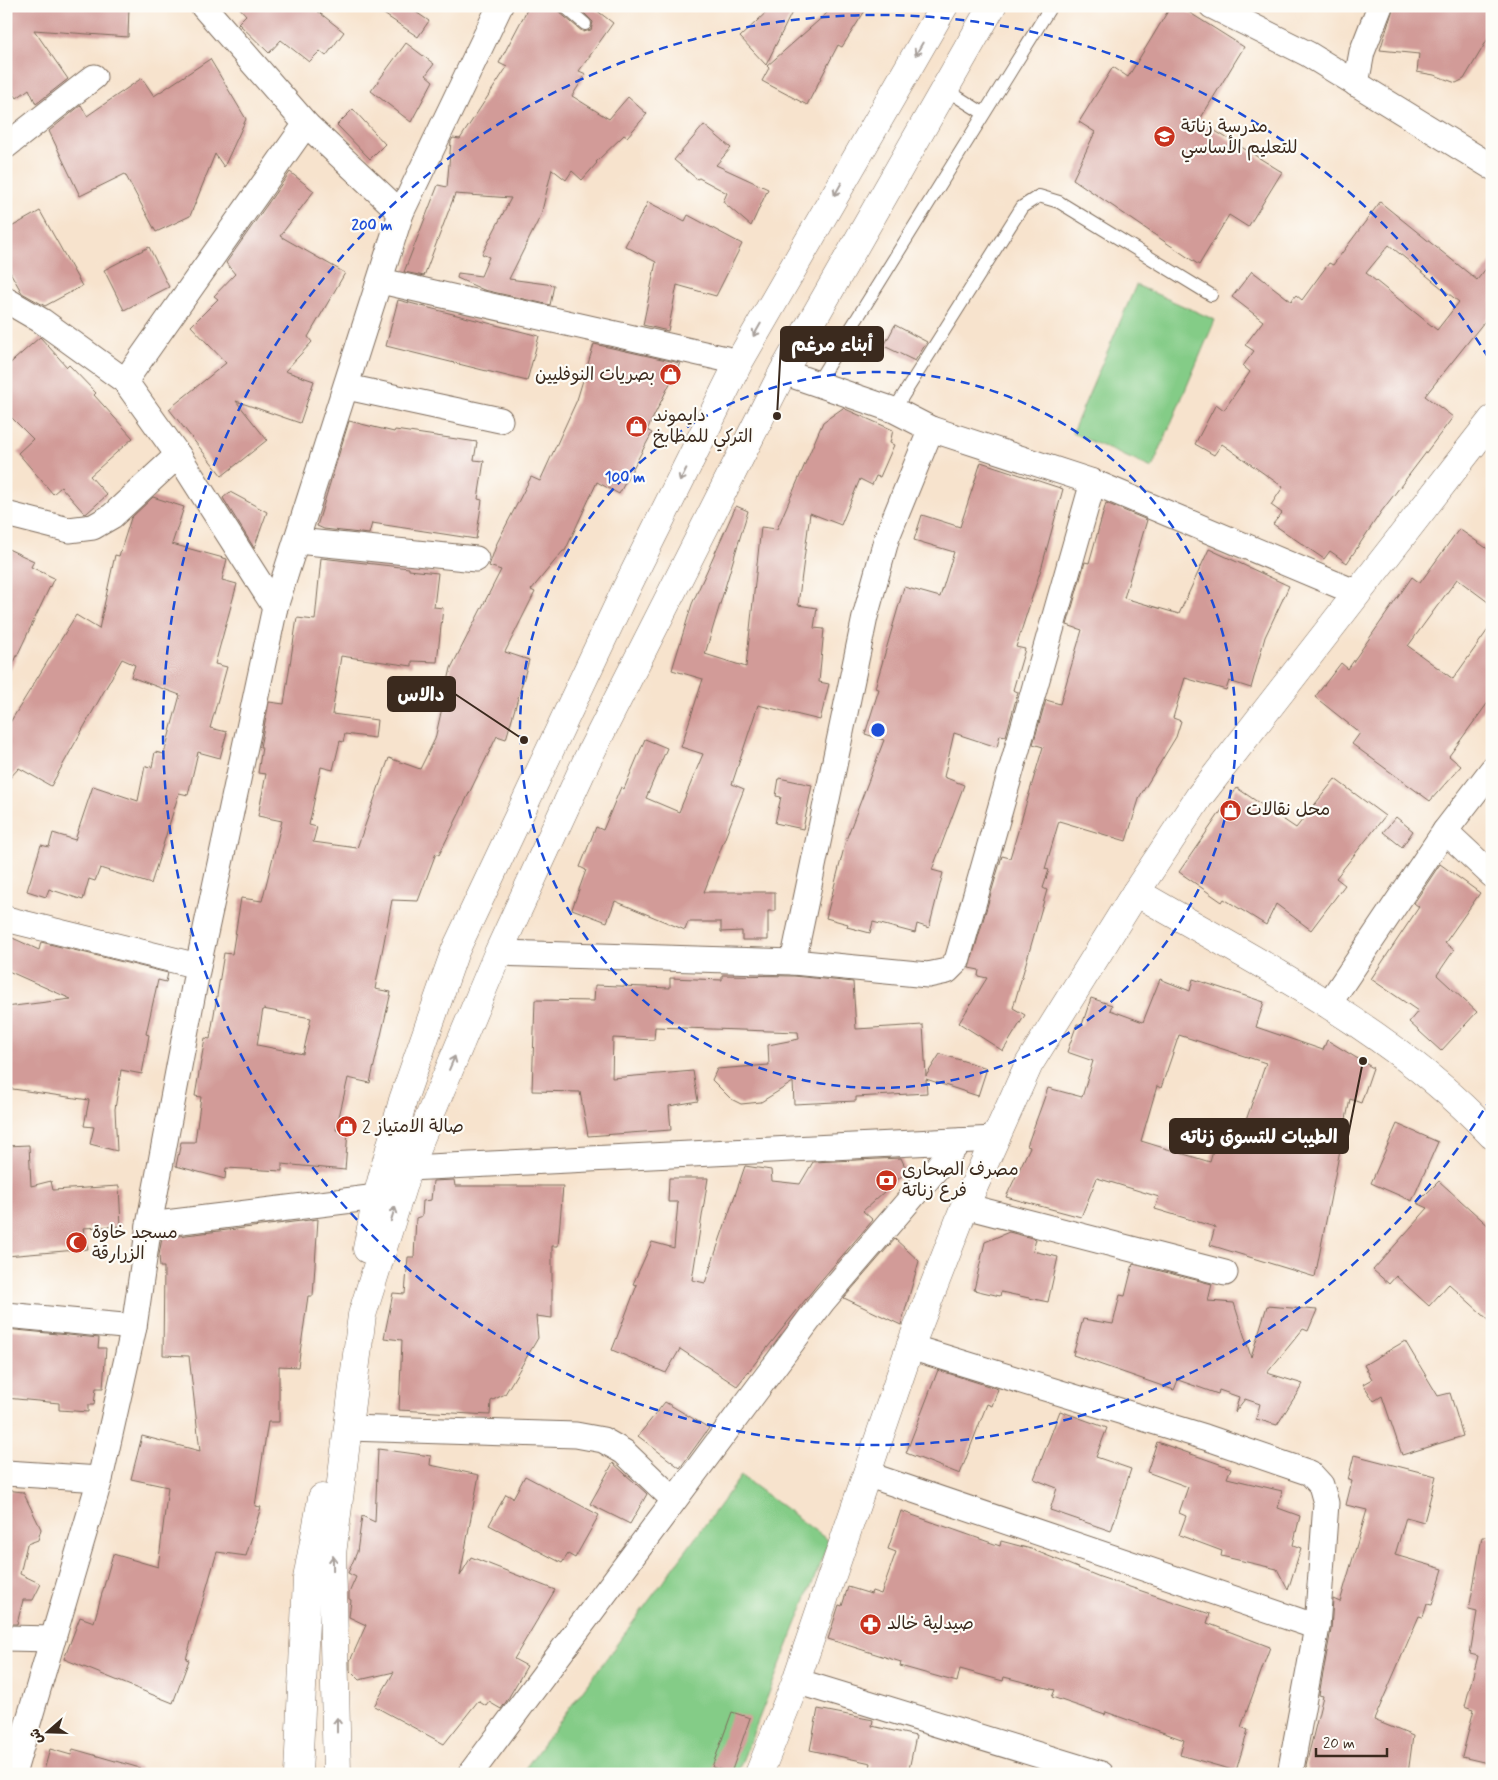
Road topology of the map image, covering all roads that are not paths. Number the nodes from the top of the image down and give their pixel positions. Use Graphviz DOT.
graph roads {
  1 [pos="203,6"];
  2 [pos="500,6"];
  3 [pos="564,6"];
  4 [pos="944,6"];
  5 [pos="992,6"];
  6 [pos="1051,6"];
  7 [pos="1212,6"];
  8 [pos="1380,6"];
  9 [pos="1239,13"];
  10 [pos="585,24"];
  11 [pos="94,77"];
  12 [pos="1356,84"];
  13 [pos="944,89"];
  14 [pos="983,113"];
  15 [pos="306,124"];
  16 [pos="6,146"];
  17 [pos="1492,167"];
  18 [pos="401,213"];
  19 [pos="381,281"];
  20 [pos="1211,295"];
  21 [pos="6,300"];
  22 [pos="739,362"];
  23 [pos="783,372"];
  24 [pos="125,381"];
  25 [pos="817,383"];
  26 [pos="347,387"];
  27 [pos="894,410"];
  28 [pos="500,420"];
  29 [pos="1492,420"];
  30 [pos="931,429"];
  31 [pos="178,455"];
  32 [pos="1093,482"];
  33 [pos="6,514"];
  34 [pos="296,541"];
  35 [pos="476,559"];
  36 [pos="1357,592"];
  37 [pos="275,607"];
  38 [pos="553,744"];
  39 [pos="587,760"];
  40 [pos="1492,770"];
  41 [pos="1445,831"];
  42 [pos="1492,875"];
  43 [pos="1136,892"];
  44 [pos="6,919"];
  45 [pos="498,953"];
  46 [pos="793,962"];
  47 [pos="198,966"];
  48 [pos="1328,1005"];
  49 [pos="1490,1131"];
  50 [pos="995,1139"];
  51 [pos="960,1142"];
  52 [pos="408,1168"];
  53 [pos="377,1196"];
  54 [pos="964,1206"];
  55 [pos="150,1225"];
  56 [pos="1225,1273"];
  57 [pos="6,1316"];
  58 [pos="134,1327"];
  59 [pos="910,1347"];
  60 [pos="348,1428"];
  61 [pos="6,1474"];
  62 [pos="866,1474"];
  63 [pos="100,1479"];
  64 [pos="674,1500"];
  65 [pos="1317,1628"];
  66 [pos="6,1638"];
  67 [pos="54,1639"];
  68 [pos="796,1681"];
  69 [pos="16,1735"];
  70 [pos="13,1774"];
  71 [pos="298,1774"];
  72 [pos="337,1774"];
  73 [pos="470,1774"];
  74 [pos="759,1774"];
  75 [pos="1101,1774"];
  76 [pos="1290,1774"];
  1 -- 15 [label="street"];
  2 -- 18 [label="street"];
  3 -- 10 [label="lane"];
  4 -- 22 [label="main road, one-way"];
  5 -- 13 [label="main road"];
  6 -- 14 [label="lane"];
  7 -- 9 [label="street"];
  8 -- 12 [label="street"];
  9 -- 12 [label="street"];
  11 -- 16 [label="street"];
  12 -- 17 [label="street"];
  13 -- 14 [label="lane"];
  13 -- 23 [label="main road"];
  14 -- 25 [label="lane"];
  15 -- 18 [label="street"];
  15 -- 24 [label="street"];
  18 -- 19 [label="street"];
  19 -- 22 [label="street"];
  19 -- 26 [label="street"];
  20 -- 27 [label="lane"];
  21 -- 24 [label="street"];
  22 -- 38 [label="main road, one-way"];
  23 -- 25 [label="street"];
  23 -- 39 [label="main road"];
  24 -- 31 [label="street"];
  25 -- 27 [label="street"];
  26 -- 28 [label="street"];
  26 -- 34 [label="street"];
  27 -- 30 [label="street"];
  29 -- 36 [label="main road"];
  30 -- 32 [label="street"];
  30 -- 46 [label="street"];
  31 -- 33 [label="street"];
  31 -- 37 [label="street"];
  32 -- 36 [label="street"];
  32 -- 46 [label="street"];
  34 -- 35 [label="street"];
  34 -- 37 [label="street"];
  36 -- 43 [label="main road"];
  37 -- 47 [label="street"];
  38 -- 39 [label="main road"];
  38 -- 53 [label="main road"];
  39 -- 45 [label="main road"];
  40 -- 41 [label="street"];
  41 -- 42 [label="street"];
  41 -- 48 [label="street"];
  43 -- 48 [label="main road"];
  43 -- 50 [label="main road"];
  44 -- 47 [label="street"];
  45 -- 46 [label="street"];
  52 -- 45 [label="main road, one-way"];
  47 -- 55 [label="street"];
  48 -- 49 [label="main road"];
  50 -- 51 [label="street"];
  50 -- 54 [label="main road"];
  51 -- 52 [label="street"];
  51 -- 64 [label="street"];
  60 -- 52 [label="main road, one-way"];
  53 -- 55 [label="street"];
  53 -- 71 [label="main road"];
  54 -- 56 [label="street"];
  54 -- 59 [label="main road"];
  55 -- 58 [label="street"];
  57 -- 58 [label="street"];
  58 -- 63 [label="street"];
  59 -- 62 [label="main road"];
  59 -- 65 [label="street"];
  60 -- 64 [label="street"];
  72 -- 60 [label="main road, one-way"];
  61 -- 63 [label="street"];
  62 -- 65 [label="street"];
  62 -- 68 [label="main road"];
  63 -- 67 [label="street"];
  64 -- 73 [label="street"];
  65 -- 76 [label="street"];
  66 -- 67 [label="street"];
  67 -- 69 [label="street"];
  68 -- 74 [label="main road"];
  68 -- 75 [label="street"];
  69 -- 70 [label="street"];
}
